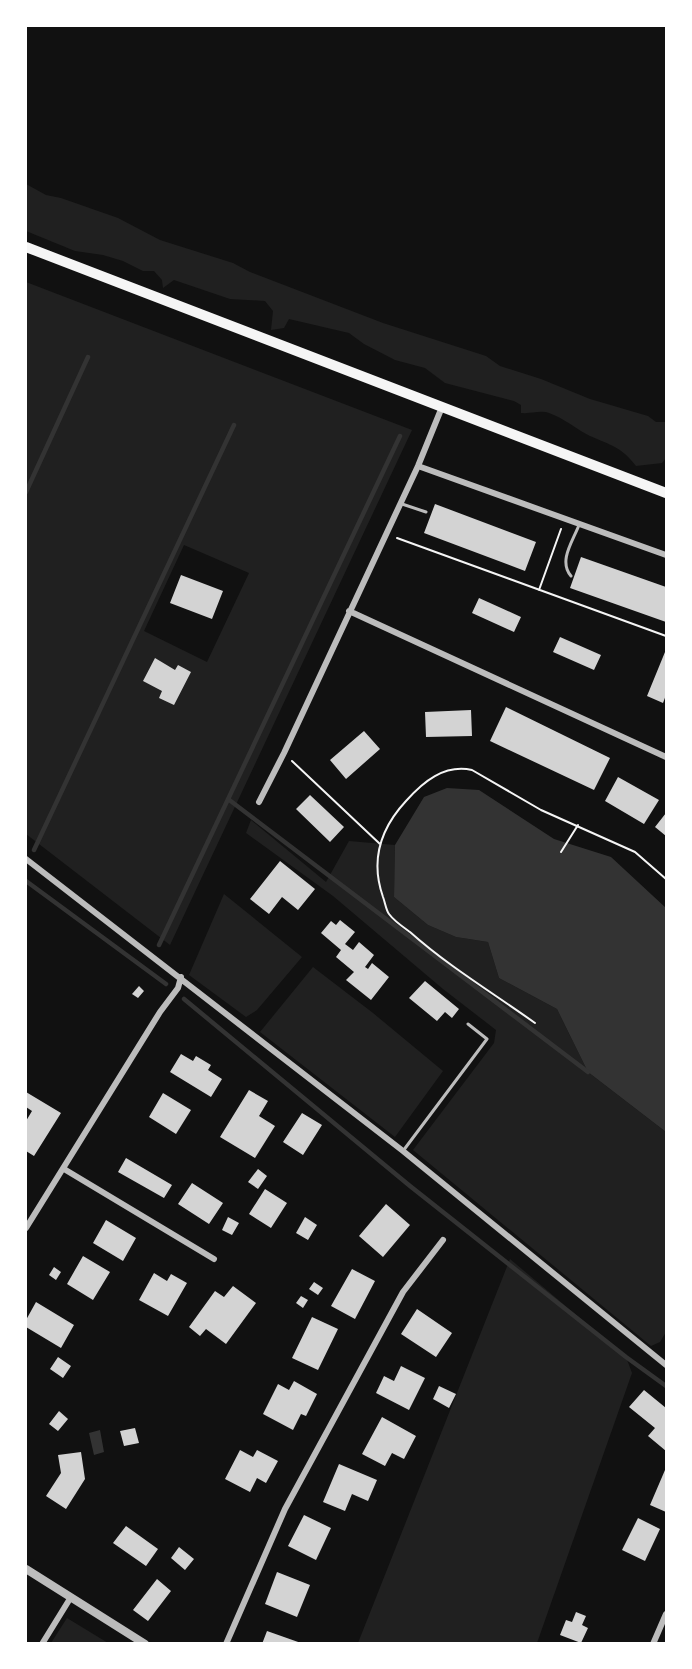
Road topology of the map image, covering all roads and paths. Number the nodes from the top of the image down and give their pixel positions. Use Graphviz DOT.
graph roads {
  1 [pos="26,247"];
  2 [pos="442,407"];
  3 [pos="418,466"];
  4 [pos="666,493"];
  5 [pos="400,504"];
  6 [pos="426,512"];
  7 [pos="579,524"];
  8 [pos="561,529"];
  9 [pos="386,534"];
  10 [pos="666,555"];
  11 [pos="571,576"];
  12 [pos="539,590"];
  13 [pos="349,611"];
  14 [pos="666,636"];
  15 [pos="284,753"];
  16 [pos="666,757"];
  17 [pos="259,802"];
  18 [pos="578,825"];
  19 [pos="380,844"];
  20 [pos="561,852"];
  21 [pos="26,859"];
  22 [pos="666,879"];
  23 [pos="181,977"];
  24 [pos="535,1023"];
  25 [pos="468,1024"];
  26 [pos="403,1150"];
  27 [pos="64,1169"];
  28 [pos="26,1228"];
  29 [pos="443,1240"];
  30 [pos="214,1259"];
  31 [pos="666,1365"];
  32 [pos="26,1569"];
  33 [pos="71,1597"];
  34 [pos="666,1614"];
  35 [pos="42,1644"];
  36 [pos="145,1644"];
  37 [pos="226,1644"];
  38 [pos="653,1644"];
  1 -- 2 [label="main road"];
  2 -- 3 [label="street"];
  2 -- 4 [label="main road"];
  3 -- 5 [label="street"];
  3 -- 7 [label="street"];
  5 -- 6 [label="lane"];
  5 -- 9 [label="street"];
  7 -- 10 [label="street"];
  7 -- 11 [label="lane"];
  8 -- 12 [label="path"];
  9 -- 12 [label="path"];
  9 -- 13 [label="street"];
  12 -- 14 [label="path"];
  13 -- 15 [label="street"];
  13 -- 16 [label="street"];
  15 -- 17 [label="street"];
  15 -- 19 [label="path"];
  18 -- 19 [label="path"];
  18 -- 20 [label="path"];
  18 -- 22 [label="path"];
  19 -- 24 [label="path"];
  21 -- 23 [label="street"];
  23 -- 26 [label="street"];
  23 -- 27 [label="street"];
  25 -- 26 [label="lane"];
  26 -- 31 [label="street"];
  27 -- 28 [label="street"];
  27 -- 30 [label="street"];
  29 -- 37 [label="street"];
  32 -- 33 [label="street"];
  33 -- 35 [label="street"];
  33 -- 36 [label="street"];
  34 -- 38 [label="street"];
}
